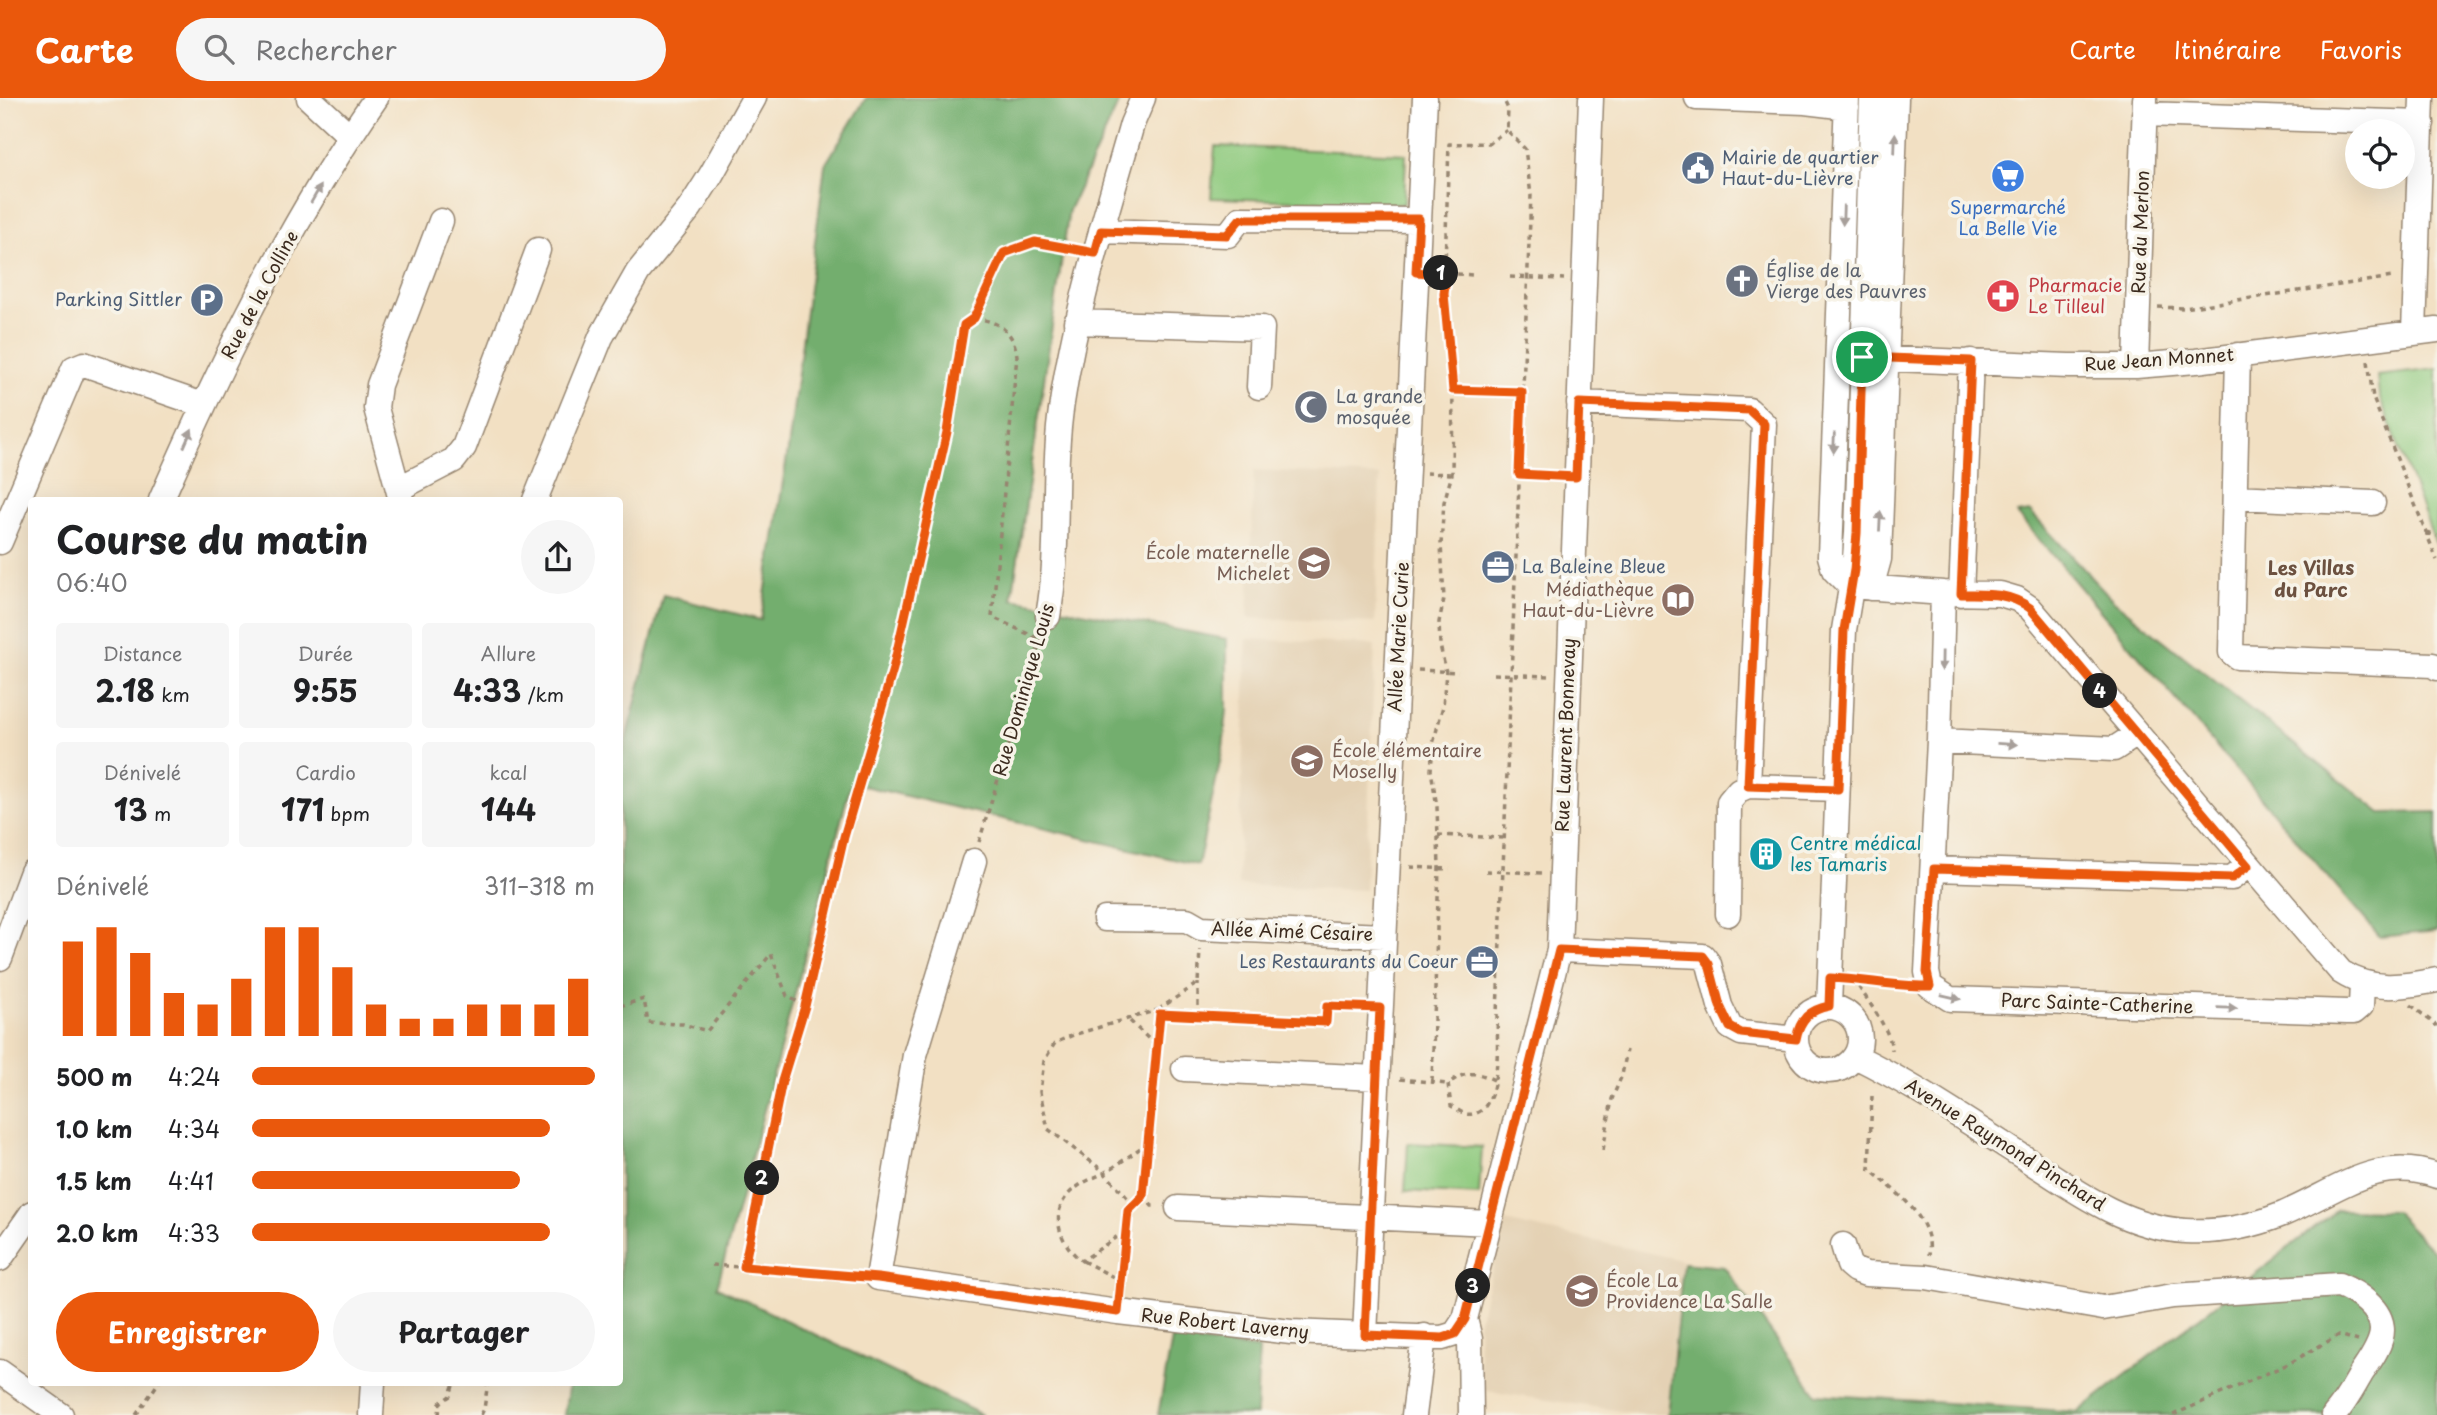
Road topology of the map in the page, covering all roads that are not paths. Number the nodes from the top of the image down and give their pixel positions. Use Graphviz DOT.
graph roads {
  1 [pos="309,98"];
  2 [pos="376,98"];
  3 [pos="754,98"];
  4 [pos="1143,98"];
  5 [pos="1425,98"];
  6 [pos="1591,98"];
  7 [pos="1697,98"];
  8 [pos="1872,98"];
  9 [pos="1896,98"];
  10 [pos="2422,98"];
  11 [pos="1847,103"];
  12 [pos="2145,106"];
  13 [pos="2421,123"];
  14 [pos="350,136"];
  15 [pos="1419,219"];
  16 [pos="441,220"];
  17 [pos="1098,242"];
  18 [pos="538,250"];
  19 [pos="1076,322"];
  20 [pos="2426,331"];
  21 [pos="2238,355"];
  22 [pos="1850,357"];
  23 [pos="1888,358"];
  24 [pos="1971,361"];
  25 [pos="2136,366"];
  26 [pos="1259,387"];
  27 [pos="1579,403"];
  28 [pos="203,405"];
  29 [pos="399,495"];
  30 [pos="162,497"];
  31 [pos="536,497"];
  32 [pos="2235,497"];
  33 [pos="2373,503"];
  34 [pos="0,542"];
  35 [pos="1861,587"];
  36 [pos="1952,594"];
  37 [pos="1048,616"];
  38 [pos="2437,668"];
  39 [pos="2137,734"];
  40 [pos="1939,741"];
  41 [pos="1748,786"];
  42 [pos="1838,789"];
  43 [pos="974,861"];
  44 [pos="2248,866"];
  45 [pos="1934,869"];
  46 [pos="28,879"];
  47 [pos="18,897"];
  48 [pos="1728,914"];
  49 [pos="1105,919"];
  50 [pos="1384,936"];
  51 [pos="1559,950"];
  52 [pos="0,958"];
  53 [pos="2437,980"];
  54 [pos="2362,984"];
  55 [pos="1829,1006"];
  56 [pos="1796,1039"];
  57 [pos="1855,1056"];
  58 [pos="1184,1069"];
  59 [pos="1377,1078"];
  60 [pos="2437,1176"];
  61 [pos="1178,1208"];
  62 [pos="1371,1217"];
  63 [pos="28,1219"];
  64 [pos="1489,1223"];
  65 [pos="1843,1245"];
  66 [pos="0,1259"];
  67 [pos="1465,1319"];
  68 [pos="1365,1335"];
  69 [pos="1424,1336"];
  70 [pos="0,1372"];
  71 [pos="373,1386"];
  72 [pos="61,1415"];
  73 [pos="372,1415"];
  74 [pos="1414,1415"];
  75 [pos="1471,1415"];
  76 [pos="2334,1415"];
  1 -- 14 [label="street"];
  2 -- 14 [label="street, Rue de la Colline"];
  3 -- 31 [label="street"];
  4 -- 17 [label="street, Rue Dominique Louis"];
  5 -- 15 [label="street, Allée Marie Curie"];
  6 -- 27 [label="street, Rue Laurent Bonnevay"];
  7 -- 11 [label="street"];
  8 -- 22 [label="street"];
  23 -- 9 [label="street, one-way"];
  10 -- 13 [label="street"];
  11 -- 22 [label="street, one-way"];
  12 -- 13 [label="street"];
  12 -- 25 [label="street, Rue du Merlon"];
  13 -- 20 [label="street"];
  28 -- 14 [label="street, Rue de la Colline, one-way"];
  15 -- 17 [label="street"];
  15 -- 50 [label="street, Allée Marie Curie"];
  16 -- 29 [label="street"];
  17 -- 19 [label="street, Rue Dominique Louis"];
  18 -- 29 [label="street"];
  19 -- 26 [label="street"];
  19 -- 37 [label="street, Rue Dominique Louis"];
  20 -- 21 [label="street, Rue Jean Monnet"];
  21 -- 25 [label="street, Rue Jean Monnet"];
  21 -- 32 [label="street"];
  22 -- 23 [label="street, Rue Jean Monnet"];
  22 -- 35 [label="street"];
  23 -- 24 [label="street, Rue Jean Monnet"];
  35 -- 23 [label="street, one-way"];
  24 -- 25 [label="street, Rue Jean Monnet"];
  24 -- 36 [label="street"];
  27 -- 41 [label="street"];
  27 -- 51 [label="street, Rue Laurent Bonnevay"];
  30 -- 28 [label="street, Rue de la Colline, one-way"];
  28 -- 34 [label="street"];
  32 -- 33 [label="street"];
  32 -- 38 [label="street"];
  35 -- 36 [label="street"];
  35 -- 42 [label="street"];
  36 -- 39 [label="street"];
  36 -- 40 [label="street, one-way"];
  40 -- 39 [label="street, one-way"];
  39 -- 44 [label="street"];
  40 -- 45 [label="street"];
  41 -- 42 [label="street"];
  41 -- 48 [label="street"];
  42 -- 55 [label="street"];
  43 -- 68 [label="street, Rue Robert Laverny"];
  44 -- 45 [label="street"];
  44 -- 54 [label="street"];
  45 -- 54 [label="street, Parc Sainte-Catherine, one-way"];
  46 -- 47 [label="street"];
  47 -- 52 [label="street"];
  49 -- 50 [label="street, Allée Aimé Césaire"];
  50 -- 59 [label="street, Allée Marie Curie"];
  51 -- 56 [label="street"];
  51 -- 64 [label="street, Rue Laurent Bonnevay"];
  53 -- 54 [label="street"];
  55 -- 56 [label="street"];
  55 -- 57 [label="street"];
  56 -- 57 [label="street"];
  57 -- 60 [label="street, Avenue Raymond Pinchard"];
  58 -- 59 [label="street"];
  59 -- 62 [label="street, Allée Marie Curie"];
  61 -- 62 [label="street"];
  62 -- 64 [label="street"];
  62 -- 68 [label="street, Allée Marie Curie"];
  63 -- 66 [label="street"];
  64 -- 67 [label="street, Rue Laurent Bonnevay"];
  65 -- 76 [label="street"];
  67 -- 69 [label="street, Rue Robert Laverny"];
  67 -- 75 [label="street"];
  68 -- 69 [label="street, Rue Robert Laverny"];
  69 -- 74 [label="street"];
  70 -- 72 [label="street"];
  71 -- 73 [label="street"];
}
